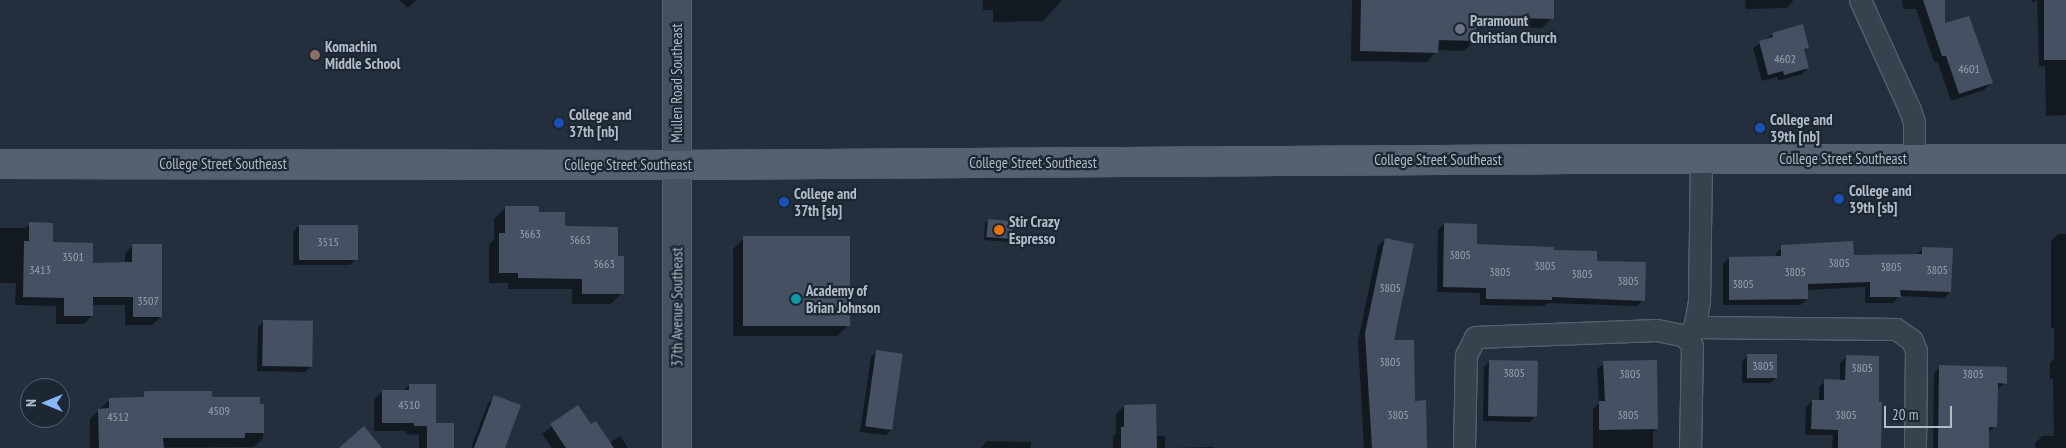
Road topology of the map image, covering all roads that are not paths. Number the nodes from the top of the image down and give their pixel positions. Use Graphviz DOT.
graph roads {
  1 [pos="677,0"];
  2 [pos="1860,0"];
  3 [pos="1700,159"];
  4 [pos="1914,159"];
  5 [pos="2066,159"];
  6 [pos="0,164"];
  7 [pos="677,165"];
  8 [pos="1691,334"];
  9 [pos="677,448"];
  10 [pos="1464,448"];
  11 [pos="1690,448"];
  12 [pos="1915,448"];
  1 -- 7 [label="street, Mullen Road Southeast"];
  2 -- 4 [label="street"];
  3 -- 4 [label="main road, College Street Southeast"];
  3 -- 7 [label="main road, College Street Southeast"];
  3 -- 8 [label="street"];
  4 -- 5 [label="main road, College Street Southeast"];
  6 -- 7 [label="main road, College Street Southeast"];
  7 -- 9 [label="street, 37th Avenue Southeast"];
  8 -- 10 [label="street"];
  8 -- 11 [label="street"];
  8 -- 12 [label="street"];
}
